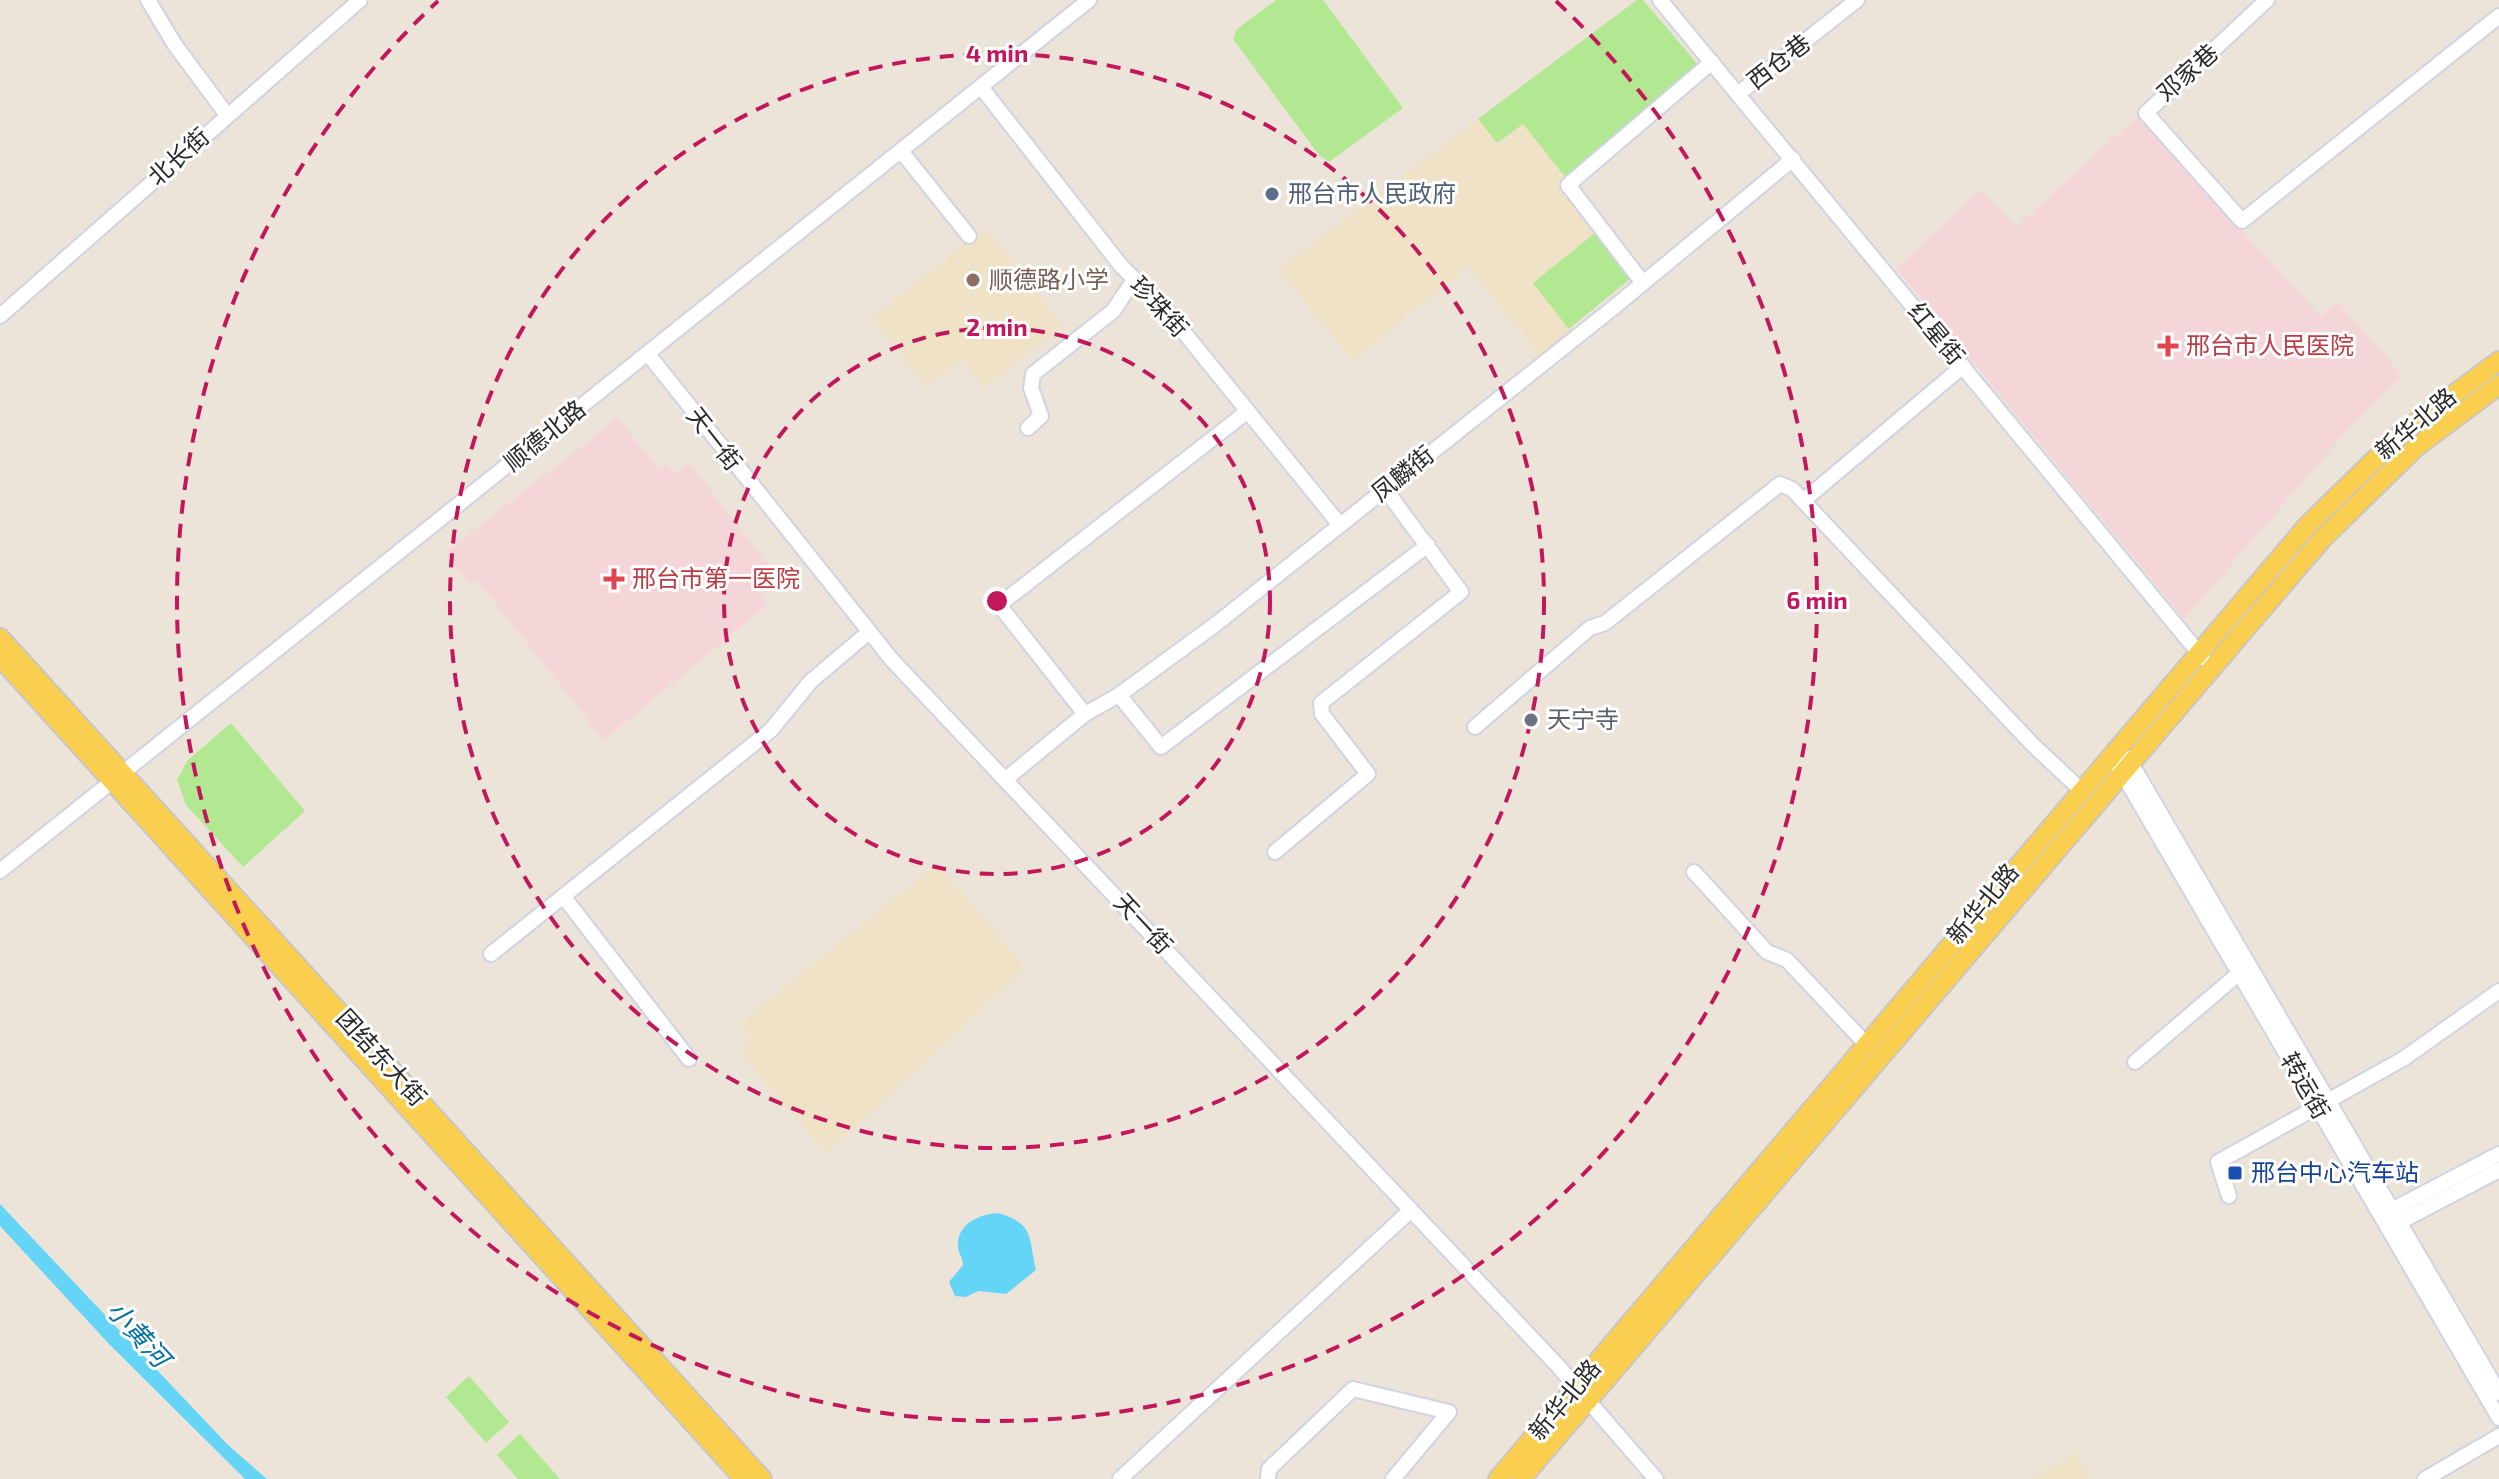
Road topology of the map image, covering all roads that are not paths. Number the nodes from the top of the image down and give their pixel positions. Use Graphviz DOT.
graph roads {
  1 [pos="148,0"];
  2 [pos="360,0"];
  3 [pos="1089,0"];
  4 [pos="1660,0"];
  5 [pos="1857,0"];
  6 [pos="2267,0"];
  7 [pos="2499,16"];
  8 [pos="1712,62"];
  9 [pos="981,87"];
  10 [pos="1738,94"];
  11 [pos="227,115"];
  12 [pos="901,151"];
  13 [pos="1793,159"];
  14 [pos="969,236"];
  15 [pos="1134,280"];
  16 [pos="1643,283"];
  17 [pos="0,316"];
  18 [pos="648,354"];
  19 [pos="2499,361"];
  20 [pos="1963,366"];
  21 [pos="2499,385"];
  22 [pos="1248,411"];
  23 [pos="1028,428"];
  24 [pos="1385,489"];
  25 [pos="1803,501"];
  26 [pos="1340,525"];
  27 [pos="1428,545"];
  28 [pos="869,632"];
  29 [pos="0,638"];
  30 [pos="2198,652"];
  31 [pos="0,657"];
  32 [pos="2211,668"];
  33 [pos="1119,695"];
  34 [pos="1085,714"];
  35 [pos="1475,727"];
  36 [pos="2115,749"];
  37 [pos="2126,768"];
  38 [pos="117,777"];
  39 [pos="1007,778"];
  40 [pos="2081,790"];
  41 [pos="1275,852"];
  42 [pos="0,871"];
  43 [pos="1694,872"];
  44 [pos="563,896"];
  45 [pos="491,954"];
  46 [pos="2244,969"];
  47 [pos="2499,991"];
  48 [pos="1866,1044"];
  49 [pos="689,1059"];
  50 [pos="2135,1062"];
  51 [pos="2324,1105"];
  52 [pos="2499,1154"];
  53 [pos="2499,1170"];
  54 [pos="2229,1196"];
  55 [pos="1411,1210"];
  56 [pos="2390,1219"];
  57 [pos="1583,1393"];
  58 [pos="2499,1393"];
  59 [pos="2499,1418"];
  60 [pos="2499,1436"];
  61 [pos="744,1479"];
  62 [pos="762,1479"];
  63 [pos="1120,1479"];
  64 [pos="1268,1479"];
  65 [pos="1393,1479"];
  66 [pos="1498,1479"];
  67 [pos="1521,1479"];
  68 [pos="1656,1479"];
  69 [pos="2425,1479"];
  1 -- 11 [label="street"];
  2 -- 11 [label="street, 北长街"];
  3 -- 9 [label="street, 顺德北路"];
  4 -- 8 [label="street, 红星街"];
  5 -- 10 [label="street, 西仓巷"];
  6 -- 7 [label="street, 邓家巷"];
  8 -- 10 [label="street, 红星街"];
  8 -- 16 [label="street"];
  9 -- 12 [label="street, 顺德北路"];
  9 -- 15 [label="street, 珍珠街"];
  10 -- 13 [label="street, 红星街"];
  11 -- 17 [label="street, 北长街"];
  12 -- 14 [label="street"];
  12 -- 18 [label="street, 顺德北路"];
  13 -- 16 [label="street, 凤麟街"];
  13 -- 20 [label="street, 红星街"];
  15 -- 22 [label="street, 珍珠街"];
  15 -- 23 [label="street"];
  16 -- 24 [label="street, 凤麟街"];
  18 -- 28 [label="street, 天一街"];
  18 -- 38 [label="street, 顺德北路"];
  19 -- 30 [label="main road, 新华北路"];
  20 -- 25 [label="street"];
  20 -- 30 [label="street, 红星街"];
  21 -- 32 [label="main road, 新华北路"];
  22 -- 26 [label="street, 珍珠街"];
  22 -- 34 [label="street"];
  24 -- 26 [label="street, 凤麟街"];
  24 -- 27 [label="street"];
  25 -- 35 [label="street"];
  25 -- 40 [label="street"];
  26 -- 33 [label="street, 凤麟街"];
  27 -- 33 [label="street"];
  27 -- 41 [label="street"];
  28 -- 39 [label="street, 天一街"];
  28 -- 44 [label="street"];
  29 -- 38 [label="main road, 团结东大街"];
  30 -- 32 [label="street, 红星街"];
  30 -- 36 [label="main road, 新华北路"];
  31 -- 38 [label="main road, 团结东大街"];
  32 -- 37 [label="main road, 新华北路"];
  33 -- 34 [label="street, 凤麟街"];
  34 -- 39 [label="street, 凤麟街"];
  36 -- 37 [label="street, 转运街"];
  36 -- 40 [label="main road, 新华北路"];
  37 -- 46 [label="street, 转运街"];
  37 -- 57 [label="main road, 新华北路"];
  38 -- 42 [label="street, 顺德北路"];
  38 -- 61 [label="main road, 团结东大街"];
  38 -- 62 [label="main road, 团结东大街"];
  39 -- 55 [label="street, 天一街"];
  40 -- 48 [label="main road, 新华北路"];
  43 -- 48 [label="street"];
  44 -- 45 [label="street"];
  44 -- 49 [label="street"];
  46 -- 50 [label="street"];
  46 -- 51 [label="street, 转运街"];
  47 -- 51 [label="street"];
  48 -- 57 [label="main road, 新华北路"];
  51 -- 54 [label="street"];
  51 -- 56 [label="street, 转运街"];
  52 -- 56 [label="street"];
  53 -- 56 [label="street"];
  55 -- 57 [label="street, 天一街"];
  55 -- 63 [label="street"];
  56 -- 58 [label="street, 转运街"];
  56 -- 59 [label="street, 转运街"];
  57 -- 66 [label="main road, 新华北路"];
  57 -- 67 [label="main road, 新华北路"];
  57 -- 68 [label="street, 天一街"];
  60 -- 69 [label="street"];
  64 -- 65 [label="street"];
}
